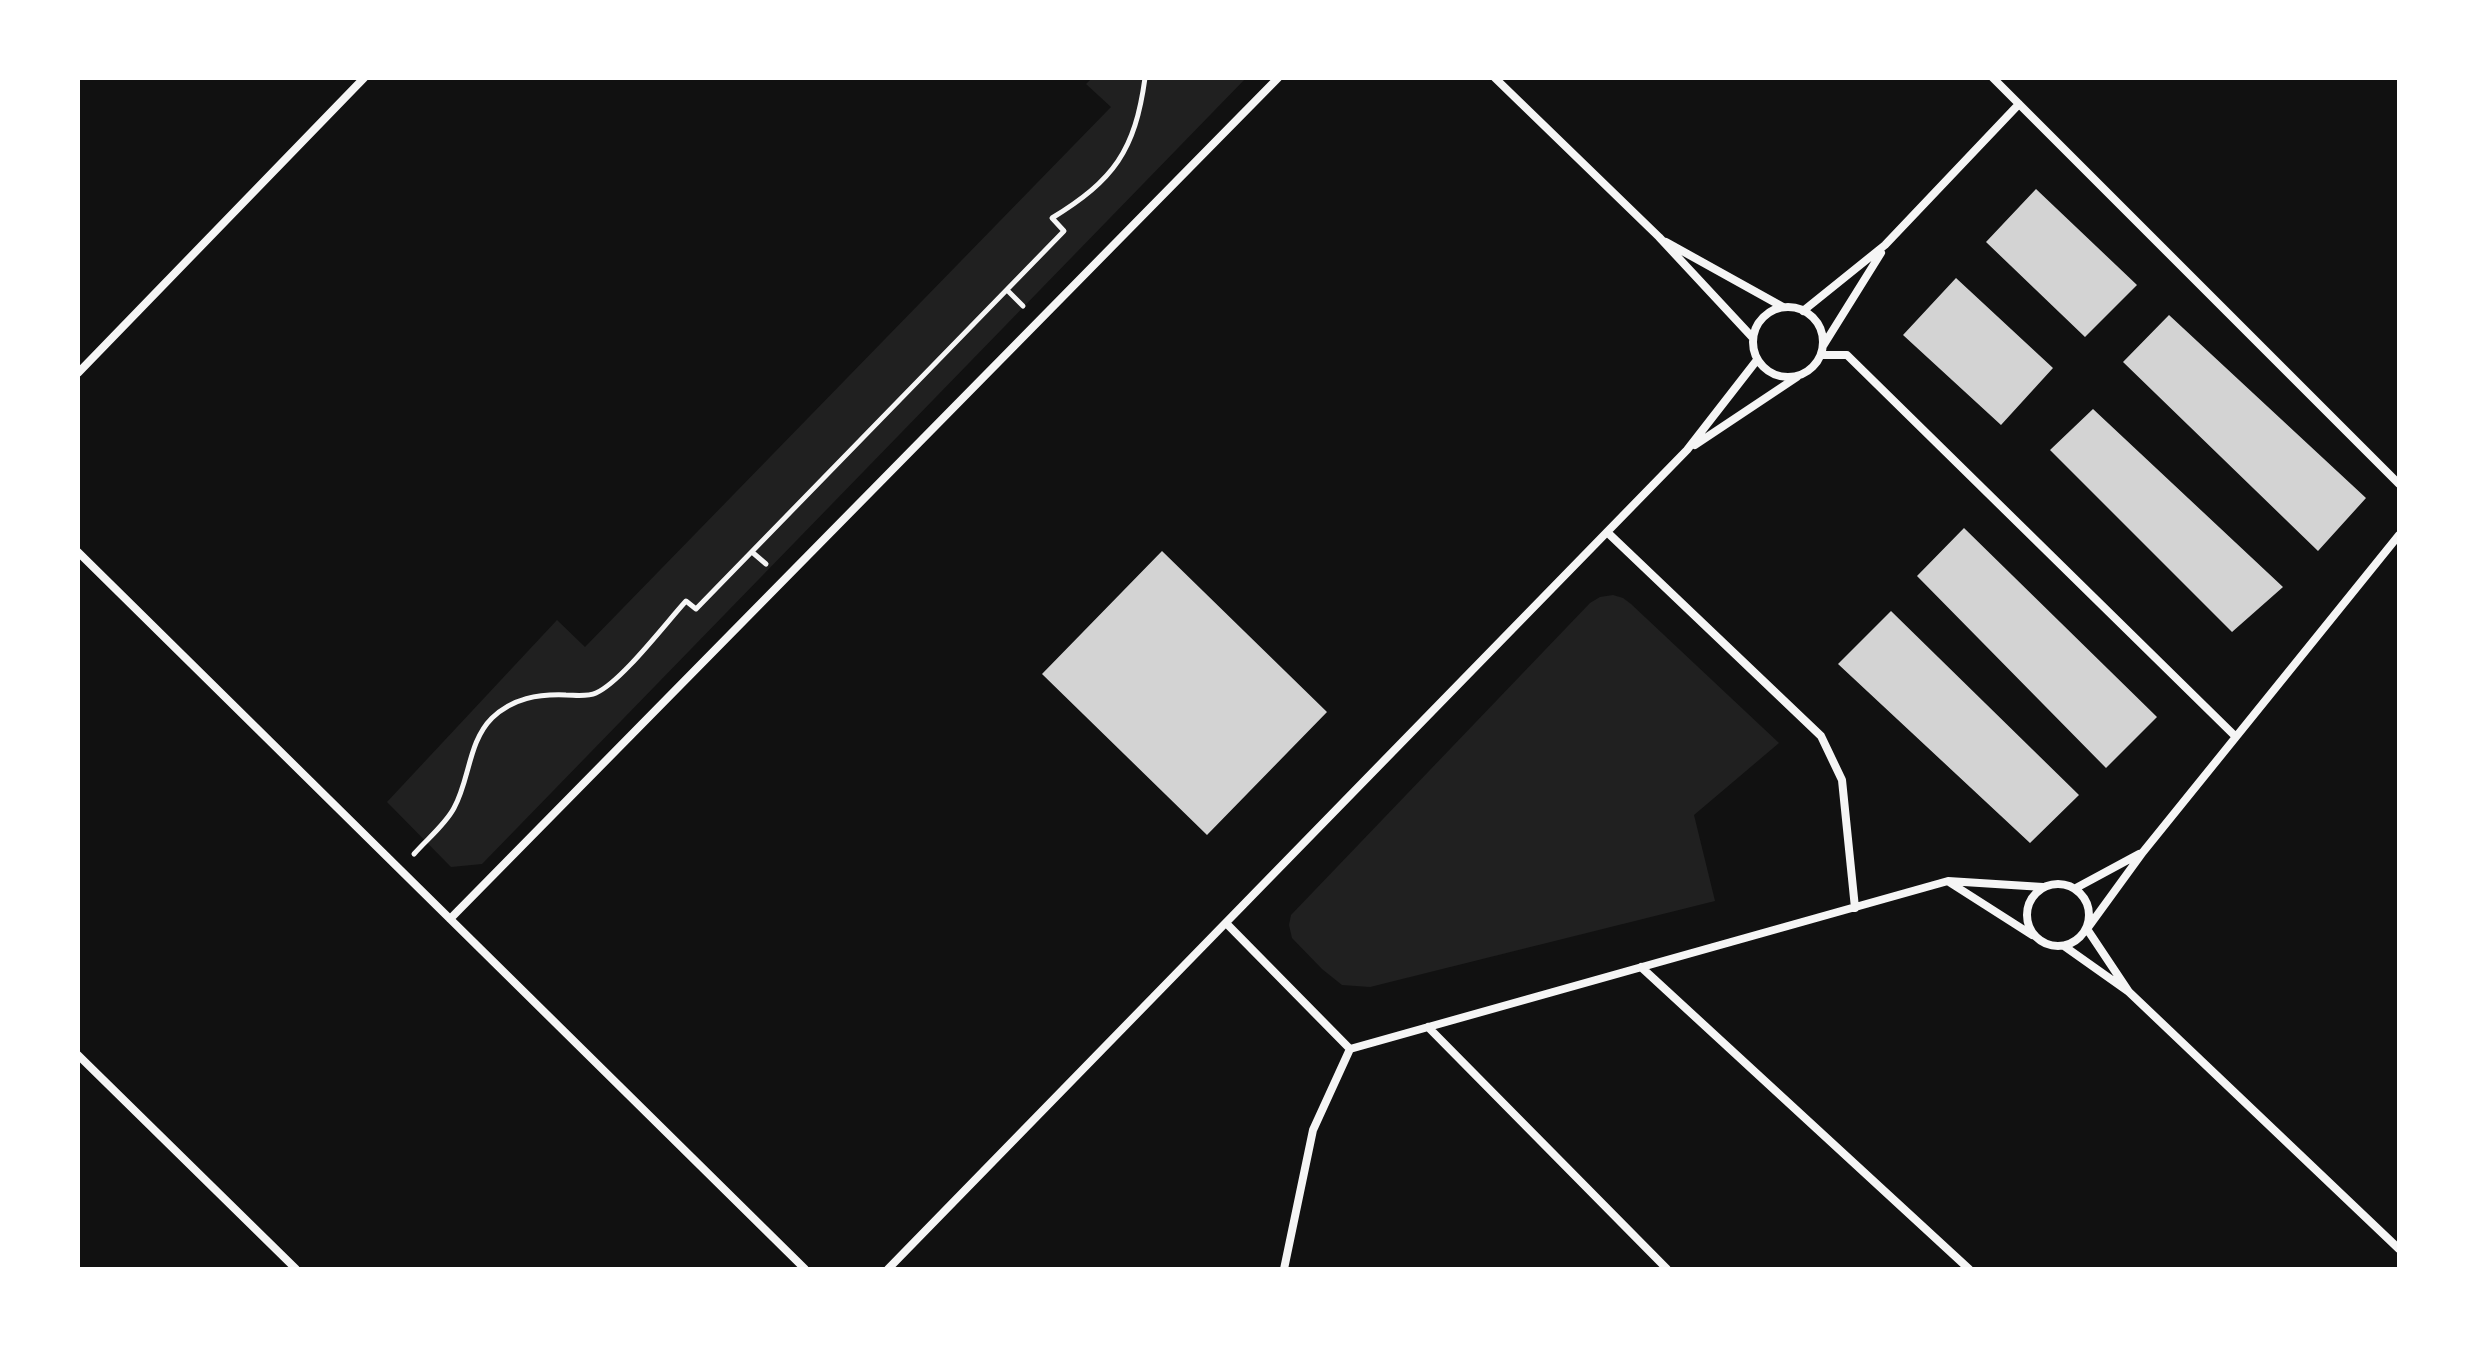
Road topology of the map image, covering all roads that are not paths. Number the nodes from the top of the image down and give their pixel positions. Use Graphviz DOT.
graph roads {
  1 [pos="364,78"];
  2 [pos="1278,78"];
  3 [pos="1495,78"];
  4 [pos="1993,78"];
  5 [pos="2019,104"];
  6 [pos="1659,237"];
  7 [pos="1885,245"];
  8 [pos="1783,307"];
  9 [pos="1803,311"];
  10 [pos="1753,338"];
  11 [pos="1822,351"];
  12 [pos="1757,360"];
  13 [pos="78,373"];
  14 [pos="1800,375"];
  15 [pos="1687,450"];
  16 [pos="2399,484"];
  17 [pos="1607,532"];
  18 [pos="2399,535"];
  19 [pos="78,552"];
  20 [pos="2235,736"];
  21 [pos="2143,852"];
  22 [pos="1948,881"];
  23 [pos="2043,887"];
  24 [pos="2076,888"];
  25 [pos="1855,908"];
  26 [pos="450,919"];
  27 [pos="1226,923"];
  28 [pos="2087,929"];
  29 [pos="2036,938"];
  30 [pos="2064,946"];
  31 [pos="1641,967"];
  32 [pos="2129,992"];
  33 [pos="1428,1027"];
  34 [pos="1350,1049"];
  35 [pos="78,1055"];
  36 [pos="2399,1249"];
  37 [pos="296,1269"];
  38 [pos="805,1269"];
  39 [pos="888,1269"];
  40 [pos="1284,1269"];
  41 [pos="1667,1269"];
  42 [pos="1969,1269"];
  1 -- 13 [label="street"];
  2 -- 26 [label="street"];
  3 -- 6 [label="street"];
  4 -- 5 [label="street"];
  5 -- 7 [label="street"];
  5 -- 16 [label="street"];
  6 -- 8 [label="street"];
  6 -- 10 [label="street"];
  7 -- 9 [label="street"];
  7 -- 11 [label="street"];
  8 -- 9 [label="street"];
  8 -- 10 [label="street"];
  9 -- 11 [label="street"];
  10 -- 12 [label="street"];
  11 -- 14 [label="street"];
  11 -- 20 [label="street"];
  12 -- 14 [label="street"];
  12 -- 15 [label="street"];
  14 -- 15 [label="street"];
  15 -- 17 [label="street"];
  17 -- 25 [label="street"];
  17 -- 27 [label="street"];
  18 -- 20 [label="street"];
  19 -- 26 [label="street"];
  20 -- 21 [label="street"];
  21 -- 24 [label="street"];
  21 -- 28 [label="street"];
  22 -- 23 [label="street"];
  22 -- 25 [label="street"];
  22 -- 29 [label="street"];
  23 -- 24 [label="street"];
  23 -- 29 [label="street"];
  24 -- 28 [label="street"];
  25 -- 31 [label="street"];
  26 -- 38 [label="street"];
  27 -- 34 [label="street"];
  27 -- 39 [label="street"];
  28 -- 30 [label="street"];
  28 -- 32 [label="street"];
  29 -- 30 [label="street"];
  30 -- 32 [label="street"];
  31 -- 33 [label="street"];
  31 -- 42 [label="street"];
  32 -- 36 [label="street"];
  33 -- 34 [label="street"];
  33 -- 41 [label="street"];
  34 -- 40 [label="street"];
  35 -- 37 [label="street"];
}
